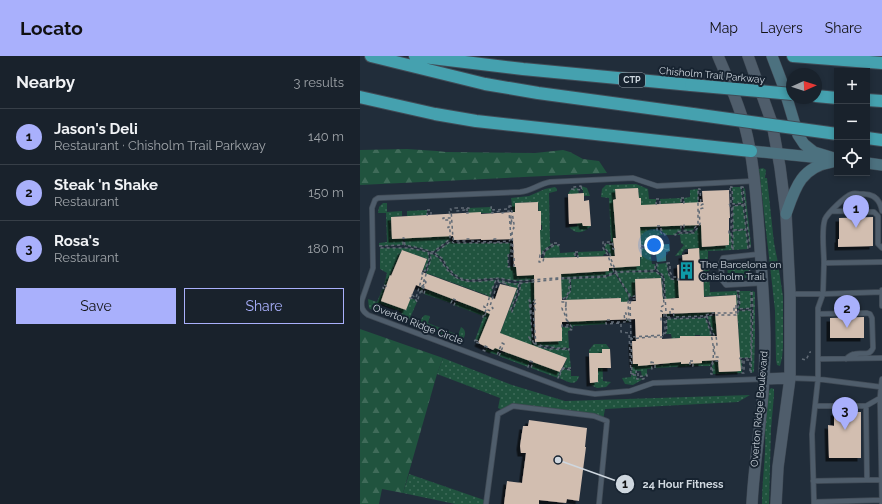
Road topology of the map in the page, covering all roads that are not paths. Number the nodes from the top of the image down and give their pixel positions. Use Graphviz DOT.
graph roads {
  1 [pos="371,56"];
  2 [pos="416,56"];
  3 [pos="718,56"];
  4 [pos="748,56"];
  5 [pos="772,56"];
  6 [pos="793,56"];
  7 [pos="882,63"];
  8 [pos="786,93"];
  9 [pos="360,97"];
  10 [pos="822,97"];
  11 [pos="834,98"];
  12 [pos="870,100"];
  13 [pos="882,101"];
  14 [pos="834,134"];
  15 [pos="870,138"];
  16 [pos="882,140"];
  17 [pos="751,151"];
  18 [pos="778,154"];
  19 [pos="834,159"];
  20 [pos="834,160"];
  21 [pos="834,161"];
  22 [pos="870,163"];
  23 [pos="882,165"];
  24 [pos="754,181"];
  25 [pos="832,211"];
  26 [pos="882,211"];
  27 [pos="786,214"];
  28 [pos="882,248"];
  29 [pos="760,254"];
  30 [pos="882,262"];
  31 [pos="824,263"];
  32 [pos="762,283"];
  33 [pos="882,291"];
  34 [pos="790,294"];
  35 [pos="823,294"];
  36 [pos="882,306"];
  37 [pos="818,314"];
  38 [pos="882,358"];
  39 [pos="818,359"];
  40 [pos="846,359"];
  41 [pos="790,378"];
  42 [pos="764,379"];
  43 [pos="818,379"];
  44 [pos="882,379"];
  45 [pos="881,387"];
  46 [pos="880,398"];
  47 [pos="815,406"];
  48 [pos="840,406"];
  49 [pos="846,406"];
  50 [pos="866,406"];
  51 [pos="867,480"];
  52 [pos="881,480"];
  53 [pos="813,481"];
  54 [pos="882,500"];
  55 [pos="814,503"];
  56 [pos="486,504"];
  57 [pos="599,504"];
  58 [pos="752,504"];
  59 [pos="776,504"];
  60 [pos="882,504"];
  1 -- 14 [label="highway, bridge"];
  2 -- 8 [label="highway, Chisholm Trail Parkway / CTP, bridge"];
  3 -- 17 [label="street, Overton Ridge Boulevard"];
  4 -- 18 [label="street"];
  5 -- 19 [label="main road"];
  6 -- 7 [label="highway"];
  9 -- 17 [label="highway"];
  10 -- 11 [label="highway"];
  12 -- 13 [label="highway"];
  15 -- 16 [label="highway"];
  17 -- 18 [label="main road"];
  17 -- 24 [label="street, Overton Ridge Boulevard"];
  18 -- 20 [label="main road"];
  18 -- 27 [label="street"];
  21 -- 27 [label="main road"];
  22 -- 23 [label="main road"];
  24 -- 29 [label="street, Overton Ridge Boulevard"];
  24 -- 42 [label="lane, Overton Ridge Circle"];
  25 -- 26 [label="lane"];
  25 -- 28 [label="lane"];
  25 -- 31 [label="lane"];
  27 -- 34 [label="street"];
  29 -- 32 [label="street, Overton Ridge Boulevard"];
  29 -- 32 [label="lane"];
  30 -- 31 [label="lane"];
  31 -- 35 [label="lane"];
  32 -- 42 [label="street, Overton Ridge Boulevard"];
  33 -- 35 [label="lane"];
  33 -- 36 [label="lane"];
  34 -- 35 [label="lane"];
  34 -- 41 [label="street"];
  35 -- 37 [label="lane"];
  37 -- 39 [label="lane"];
  37 -- 40 [label="lane"];
  38 -- 40 [label="lane"];
  39 -- 40 [label="lane"];
  39 -- 43 [label="lane"];
  41 -- 42 [label="street"];
  41 -- 43 [label="lane"];
  41 -- 59 [label="street"];
  42 -- 58 [label="street, Overton Ridge Boulevard"];
  43 -- 45 [label="lane"];
  43 -- 47 [label="lane"];
  44 -- 45 [label="lane"];
  45 -- 46 [label="lane"];
  46 -- 50 [label="lane"];
  46 -- 52 [label="lane"];
  47 -- 48 [label="lane"];
  47 -- 53 [label="lane"];
  49 -- 50 [label="lane"];
  50 -- 51 [label="lane"];
  51 -- 52 [label="lane"];
  51 -- 53 [label="lane"];
  52 -- 54 [label="lane"];
  53 -- 55 [label="lane"];
  54 -- 55 [label="lane"];
  54 -- 60 [label="lane"];
  56 -- 57 [label="lane"];
}
